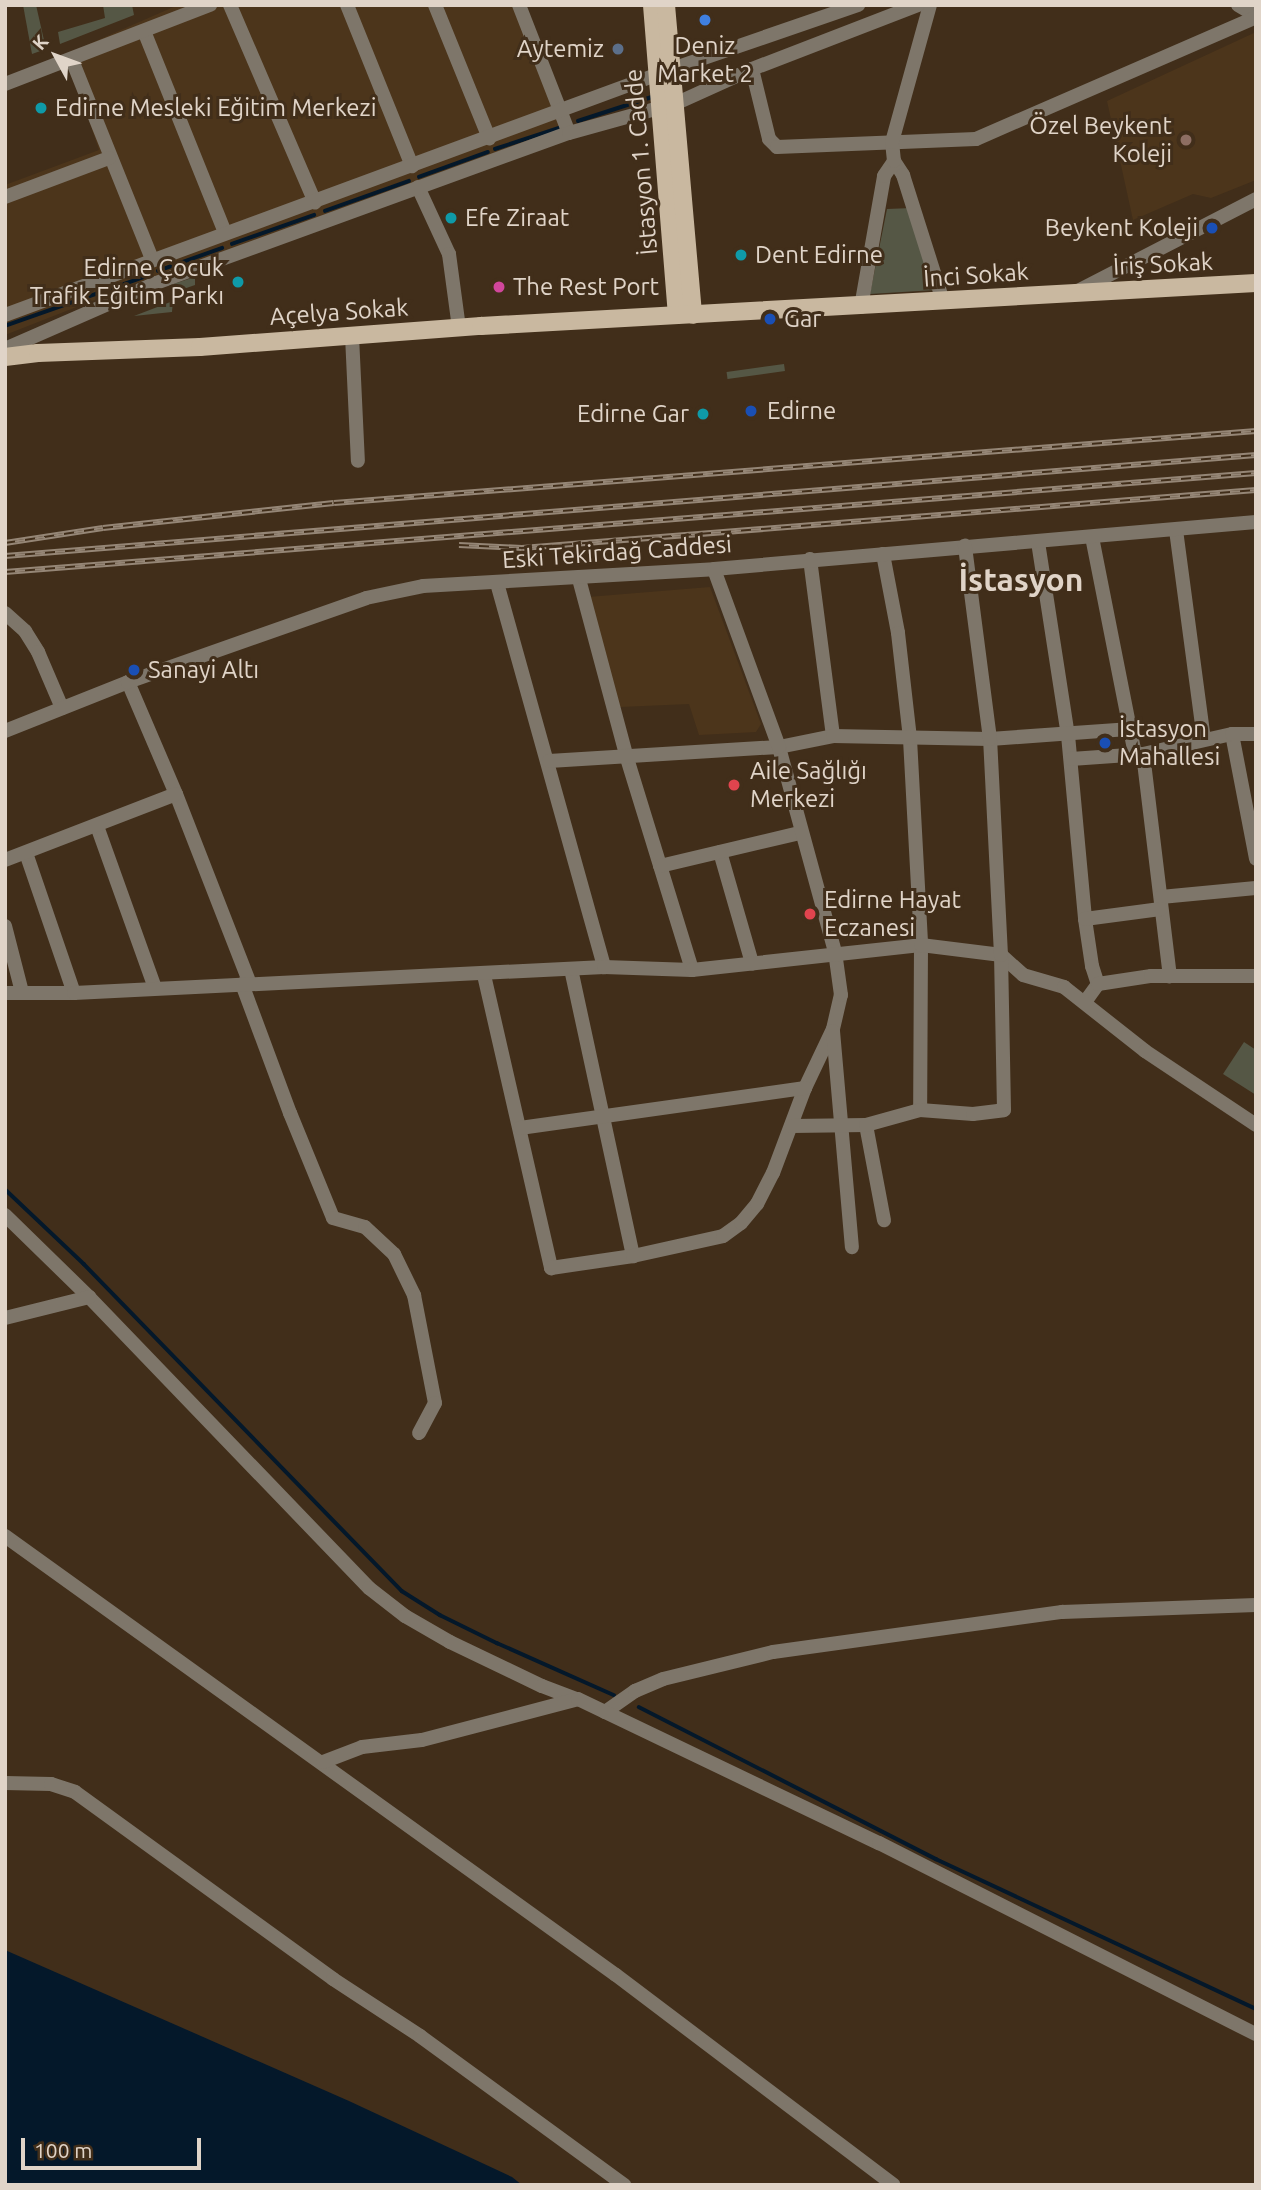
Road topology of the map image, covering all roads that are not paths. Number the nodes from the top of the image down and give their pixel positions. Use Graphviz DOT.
graph roads {
  1 [pos="209,5"];
  2 [pos="230,5"];
  3 [pos="347,5"];
  4 [pos="435,5"];
  5 [pos="519,5"];
  6 [pos="652,5"];
  7 [pos="666,5"];
  8 [pos="858,5"];
  9 [pos="918,5"];
  10 [pos="929,5"];
  11 [pos="1238,5"];
  12 [pos="1256,16"];
  13 [pos="144,31"];
  14 [pos="72,60"];
  15 [pos="752,69"];
  16 [pos="665,72"];
  17 [pos="5,84"];
  18 [pos="669,105"];
  19 [pos="562,111"];
  20 [pos="569,133"];
  21 [pos="489,138"];
  22 [pos="892,142"];
  23 [pos="109,158"];
  24 [pos="894,161"];
  25 [pos="412,166"];
  26 [pos="418,187"];
  27 [pos="5,197"];
  28 [pos="1256,199"];
  29 [pos="315,202"];
  30 [pos="225,232"];
  31 [pos="152,259"];
  32 [pos="1256,284"];
  33 [pos="1073,293"];
  34 [pos="943,301"];
  35 [pos="861,307"];
  36 [pos="5,315"];
  37 [pos="685,315"];
  38 [pos="459,328"];
  39 [pos="352,336"];
  40 [pos="5,349"];
  41 [pos="5,357"];
  42 [pos="358,461"];
  43 [pos="1256,522"];
  44 [pos="1176,530"];
  45 [pos="1092,537"];
  46 [pos="1038,542"];
  47 [pos="965,546"];
  48 [pos="883,554"];
  49 [pos="810,559"];
  50 [pos="714,569"];
  51 [pos="579,579"];
  52 [pos="497,583"];
  53 [pos="5,613"];
  54 [pos="128,682"];
  55 [pos="62,708"];
  56 [pos="1128,729"];
  57 [pos="5,731"];
  58 [pos="1232,734"];
  59 [pos="1256,734"];
  60 [pos="833,736"];
  61 [pos="1068,736"];
  62 [pos="910,738"];
  63 [pos="990,739"];
  64 [pos="1204,740"];
  65 [pos="779,747"];
  66 [pos="1139,754"];
  67 [pos="626,755"];
  68 [pos="1071,759"];
  69 [pos="549,761"];
  70 [pos="176,794"];
  71 [pos="97,826"];
  72 [pos="1252,831"];
  73 [pos="800,832"];
  74 [pos="720,852"];
  75 [pos="26,853"];
  76 [pos="1256,859"];
  77 [pos="5,860"];
  78 [pos="660,866"];
  79 [pos="1256,888"];
  80 [pos="1161,903"];
  81 [pos="1085,919"];
  82 [pos="5,926"];
  83 [pos="921,945"];
  84 [pos="835,952"];
  85 [pos="1001,955"];
  86 [pos="752,962"];
  87 [pos="604,967"];
  88 [pos="571,969"];
  89 [pos="692,970"];
  90 [pos="484,975"];
  91 [pos="1170,976"];
  92 [pos="1256,976"];
  93 [pos="246,984"];
  94 [pos="1098,984"];
  95 [pos="155,988"];
  96 [pos="22,992"];
  97 [pos="5,993"];
  98 [pos="74,993"];
  99 [pos="1085,1002"];
  100 [pos="833,1029"];
  101 [pos="805,1088"];
  102 [pos="920,1110"];
  103 [pos="602,1116"];
  104 [pos="866,1125"];
  105 [pos="1256,1125"];
  106 [pos="792,1126"];
  107 [pos="841,1126"];
  108 [pos="520,1128"];
  109 [pos="5,1215"];
  110 [pos="884,1220"];
  111 [pos="852,1247"];
  112 [pos="633,1256"];
  113 [pos="89,1297"];
  114 [pos="5,1318"];
  115 [pos="419,1433"];
  116 [pos="5,1536"];
  117 [pos="1256,1605"];
  118 [pos="578,1699"];
  119 [pos="605,1712"];
  120 [pos="323,1762"];
  121 [pos="5,1783"];
  122 [pos="1256,2034"];
  123 [pos="624,2185"];
  124 [pos="894,2185"];
  1 -- 13 [label="street"];
  2 -- 29 [label="street"];
  3 -- 25 [label="street"];
  4 -- 21 [label="street"];
  5 -- 19 [label="street"];
  6 -- 16 [label="main road, İstasyon 1. Cadde"];
  7 -- 16 [label="main road, İstasyon 1. Cadde"];
  8 -- 16 [label="street"];
  9 -- 15 [label="street"];
  10 -- 22 [label="street"];
  11 -- 12 [label="street"];
  12 -- 22 [label="street"];
  13 -- 14 [label="street"];
  13 -- 30 [label="street"];
  14 -- 17 [label="street"];
  14 -- 23 [label="street"];
  15 -- 18 [label="street"];
  15 -- 22 [label="street"];
  16 -- 18 [label="main road, İstasyon 1. Cadde"];
  16 -- 19 [label="street"];
  18 -- 20 [label="street"];
  18 -- 37 [label="main road, İstasyon 1. Cadde"];
  19 -- 20 [label="street"];
  19 -- 21 [label="street"];
  20 -- 26 [label="street"];
  21 -- 25 [label="street"];
  22 -- 24 [label="street"];
  23 -- 27 [label="street"];
  23 -- 31 [label="street"];
  24 -- 34 [label="street"];
  24 -- 35 [label="street"];
  25 -- 29 [label="street"];
  26 -- 38 [label="street"];
  26 -- 40 [label="street"];
  28 -- 33 [label="street, İnci Sokak"];
  29 -- 30 [label="street"];
  30 -- 31 [label="street"];
  31 -- 36 [label="street"];
  32 -- 33 [label="main road, İriş Sokak"];
  33 -- 34 [label="main road, İnci Sokak"];
  34 -- 35 [label="main road, İnci Sokak"];
  35 -- 37 [label="main road, İnci Sokak"];
  37 -- 38 [label="main road, Açelya Sokak"];
  38 -- 39 [label="main road, Açelya Sokak"];
  39 -- 41 [label="main road, Açelya Sokak"];
  39 -- 42 [label="street"];
  43 -- 44 [label="street, Eski Tekirdağ Caddesi"];
  44 -- 45 [label="street, Eski Tekirdağ Caddesi"];
  44 -- 64 [label="street"];
  45 -- 46 [label="street, Eski Tekirdağ Caddesi"];
  45 -- 56 [label="street"];
  46 -- 47 [label="street, Eski Tekirdağ Caddesi"];
  46 -- 61 [label="street"];
  47 -- 48 [label="street, Eski Tekirdağ Caddesi"];
  47 -- 63 [label="street"];
  48 -- 49 [label="street, Eski Tekirdağ Caddesi"];
  48 -- 62 [label="street"];
  49 -- 50 [label="street, Eski Tekirdağ Caddesi"];
  49 -- 60 [label="street"];
  50 -- 51 [label="street, Eski Tekirdağ Caddesi"];
  50 -- 65 [label="street"];
  51 -- 52 [label="street, Eski Tekirdağ Caddesi"];
  51 -- 67 [label="street"];
  52 -- 54 [label="street, Eski Tekirdağ Caddesi"];
  52 -- 69 [label="street"];
  53 -- 55 [label="street"];
  54 -- 55 [label="street, Eski Tekirdağ Caddesi"];
  54 -- 70 [label="street"];
  55 -- 57 [label="street, Eski Tekirdağ Caddesi"];
  56 -- 61 [label="street"];
  56 -- 66 [label="street"];
  58 -- 59 [label="street"];
  58 -- 64 [label="street"];
  58 -- 72 [label="street"];
  60 -- 62 [label="street"];
  60 -- 65 [label="street"];
  61 -- 63 [label="street"];
  61 -- 68 [label="street"];
  62 -- 63 [label="street"];
  62 -- 83 [label="street"];
  63 -- 85 [label="street"];
  64 -- 66 [label="street"];
  65 -- 67 [label="street"];
  65 -- 73 [label="street"];
  66 -- 68 [label="street"];
  66 -- 80 [label="street"];
  67 -- 69 [label="street"];
  67 -- 78 [label="street"];
  68 -- 81 [label="street"];
  69 -- 87 [label="street"];
  70 -- 71 [label="street"];
  70 -- 93 [label="street"];
  71 -- 75 [label="street"];
  71 -- 95 [label="street"];
  72 -- 76 [label="street"];
  73 -- 74 [label="street"];
  73 -- 84 [label="street"];
  74 -- 78 [label="street"];
  74 -- 86 [label="street"];
  75 -- 77 [label="street"];
  75 -- 98 [label="street"];
  78 -- 89 [label="street"];
  79 -- 80 [label="street"];
  80 -- 81 [label="street"];
  80 -- 91 [label="street"];
  81 -- 94 [label="street"];
  82 -- 96 [label="street"];
  83 -- 84 [label="street"];
  83 -- 85 [label="street"];
  83 -- 102 [label="street"];
  84 -- 86 [label="street"];
  84 -- 100 [label="street"];
  85 -- 99 [label="street"];
  85 -- 102 [label="street"];
  86 -- 89 [label="street"];
  87 -- 88 [label="street"];
  87 -- 89 [label="street"];
  88 -- 90 [label="street"];
  88 -- 103 [label="street"];
  90 -- 93 [label="street"];
  90 -- 108 [label="street"];
  91 -- 92 [label="street"];
  91 -- 94 [label="street"];
  93 -- 95 [label="street"];
  93 -- 115 [label="street"];
  94 -- 99 [label="street"];
  95 -- 98 [label="street"];
  96 -- 97 [label="street"];
  96 -- 98 [label="street"];
  99 -- 105 [label="street"];
  100 -- 101 [label="street"];
  100 -- 107 [label="street"];
  101 -- 103 [label="street"];
  101 -- 106 [label="street"];
  102 -- 104 [label="street"];
  103 -- 108 [label="street"];
  103 -- 112 [label="street"];
  104 -- 107 [label="street"];
  104 -- 110 [label="street"];
  106 -- 107 [label="street"];
  106 -- 112 [label="street"];
  107 -- 111 [label="street"];
  108 -- 112 [label="street"];
  109 -- 113 [label="street"];
  113 -- 114 [label="street"];
  113 -- 118 [label="street"];
  116 -- 120 [label="street"];
  117 -- 119 [label="street"];
  118 -- 119 [label="street"];
  118 -- 120 [label="street"];
  119 -- 122 [label="street"];
  120 -- 124 [label="street"];
  121 -- 123 [label="street"];
}
